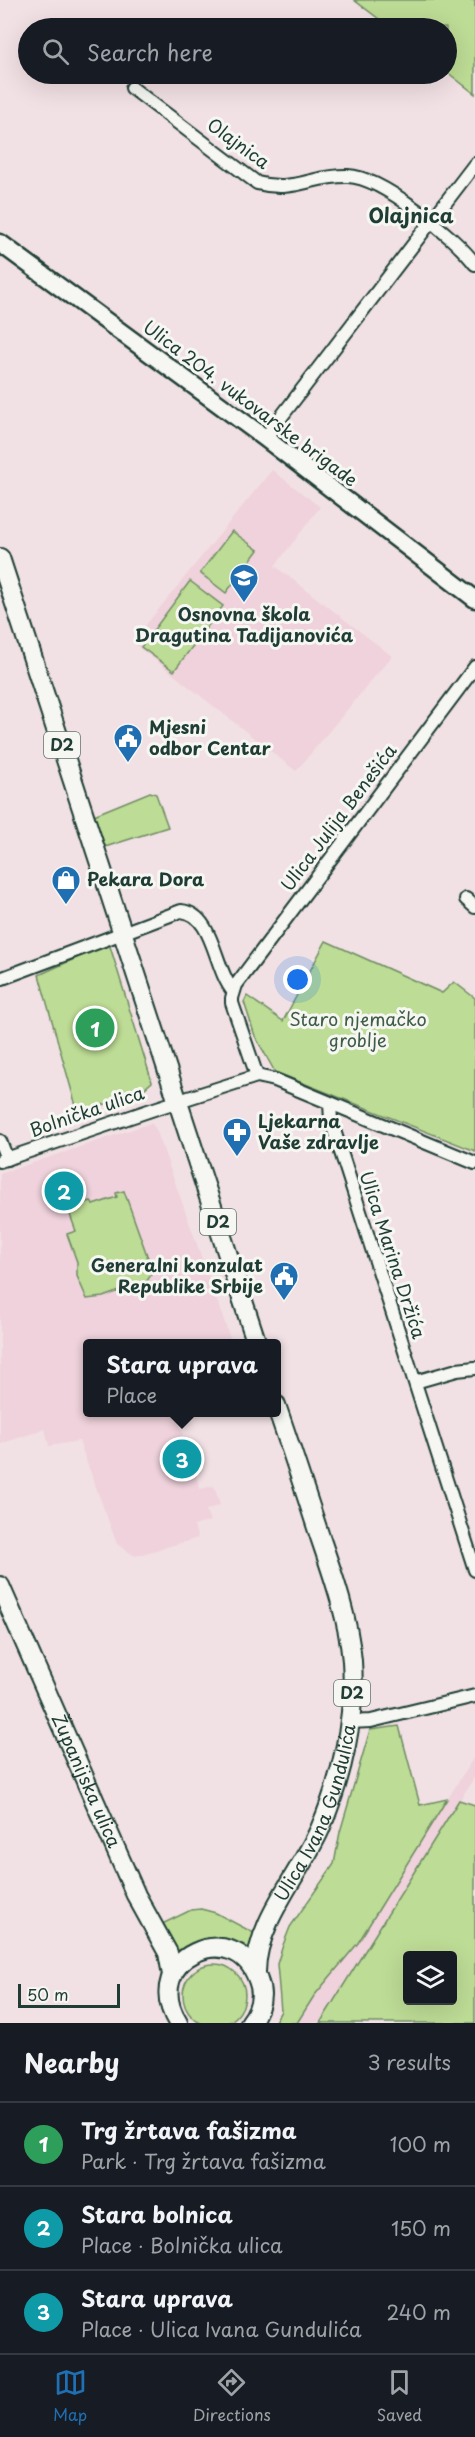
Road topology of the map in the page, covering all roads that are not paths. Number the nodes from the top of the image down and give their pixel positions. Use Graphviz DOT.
graph roads {
  1 [pos="132,88"];
  2 [pos="475,164"];
  3 [pos="430,222"];
  4 [pos="0,243"];
  5 [pos="475,264"];
  6 [pos="265,438"];
  7 [pos="0,558"];
  8 [pos="475,599"];
  9 [pos="475,666"];
  10 [pos="124,932"];
  11 [pos="0,979"];
  12 [pos="233,992"];
  13 [pos="257,1076"];
  14 [pos="179,1101"];
  15 [pos="330,1103"];
  16 [pos="0,1141"];
  17 [pos="4,1160"];
  18 [pos="475,1163"];
  19 [pos="254,1339"];
  20 [pos="475,1368"];
  21 [pos="415,1382"];
  22 [pos="280,1417"];
  23 [pos="475,1570"];
  24 [pos="0,1586"];
  25 [pos="475,1696"];
  26 [pos="349,1722"];
  27 [pos="256,1972"];
  28 [pos="172,1975"];
  29 [pos="175,2020"];
  30 [pos="250,2023"];
  1 -- 3 [label="street, Olajnica"];
  2 -- 3 [label="street"];
  3 -- 5 [label="street, Olajnica"];
  3 -- 6 [label="street"];
  4 -- 6 [label="street, Ulica 204. vukovarske brigade"];
  6 -- 8 [label="street, Ulica 204. vukovarske brigade"];
  7 -- 10 [label="main road, D2"];
  9 -- 12 [label="street, Ulica Julija Benešića"];
  10 -- 11 [label="street"];
  10 -- 12 [label="street"];
  10 -- 14 [label="main road, D2"];
  12 -- 13 [label="street"];
  13 -- 14 [label="street, Bolnička ulica"];
  13 -- 15 [label="street"];
  14 -- 17 [label="street, Bolnička ulica"];
  14 -- 19 [label="main road, D2"];
  15 -- 18 [label="street"];
  15 -- 21 [label="street, Ulica Marina Držića"];
  16 -- 17 [label="street, Bolnička ulica"];
  20 -- 21 [label="street"];
  21 -- 23 [label="street, Ulica Marina Držića"];
  22 -- 26 [label="main road, Ulica Ivana Gundulića / D2"];
  24 -- 28 [label="main road, Županijska ulica"];
  25 -- 26 [label="street"];
  26 -- 27 [label="main road, Ulica Ivana Gundulića / D2"];
  27 -- 28 [label="main road"];
  27 -- 30 [label="main road, D2"];
  28 -- 29 [label="main road, Županijska ulica"];
}
